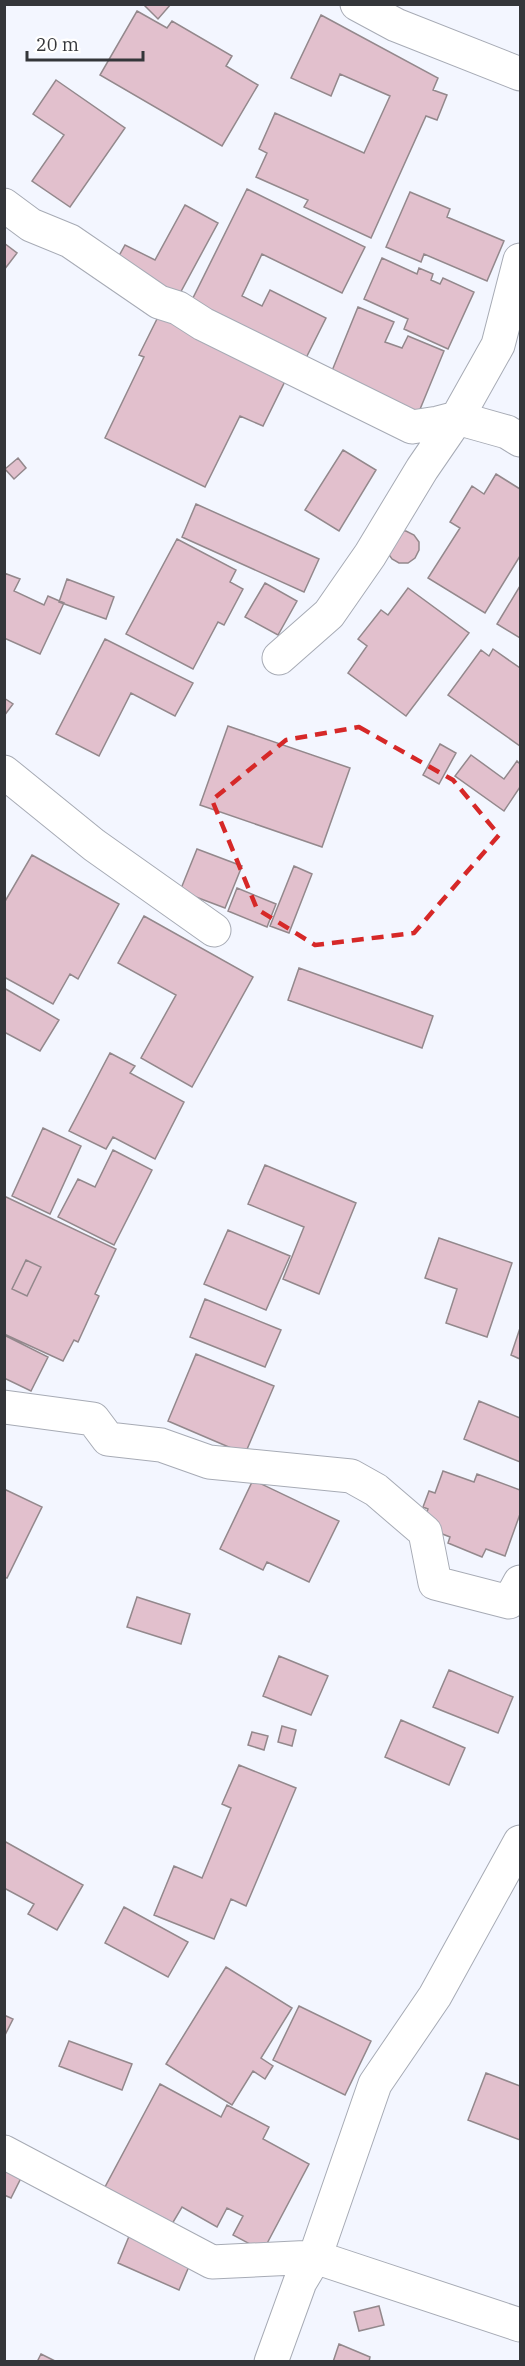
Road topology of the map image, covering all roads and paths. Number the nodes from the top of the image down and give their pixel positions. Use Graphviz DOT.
graph roads {
  1 [pos="357,4"];
  2 [pos="520,74"];
  3 [pos="4,205"];
  4 [pos="520,260"];
  5 [pos="458,418"];
  6 [pos="520,440"];
  7 [pos="279,658"];
  8 [pos="4,772"];
  9 [pos="214,930"];
  10 [pos="4,1407"];
  11 [pos="520,1582"];
  12 [pos="520,1842"];
  13 [pos="4,2152"];
  14 [pos="315,2257"];
  15 [pos="520,2325"];
  16 [pos="271,2361"];
  1 -- 2 [label="street"];
  3 -- 5 [label="street"];
  4 -- 5 [label="street"];
  5 -- 6 [label="street"];
  5 -- 7 [label="street"];
  8 -- 9 [label="street"];
  10 -- 11 [label="street"];
  12 -- 14 [label="street"];
  13 -- 14 [label="street"];
  14 -- 15 [label="street"];
  14 -- 16 [label="street"];
}
